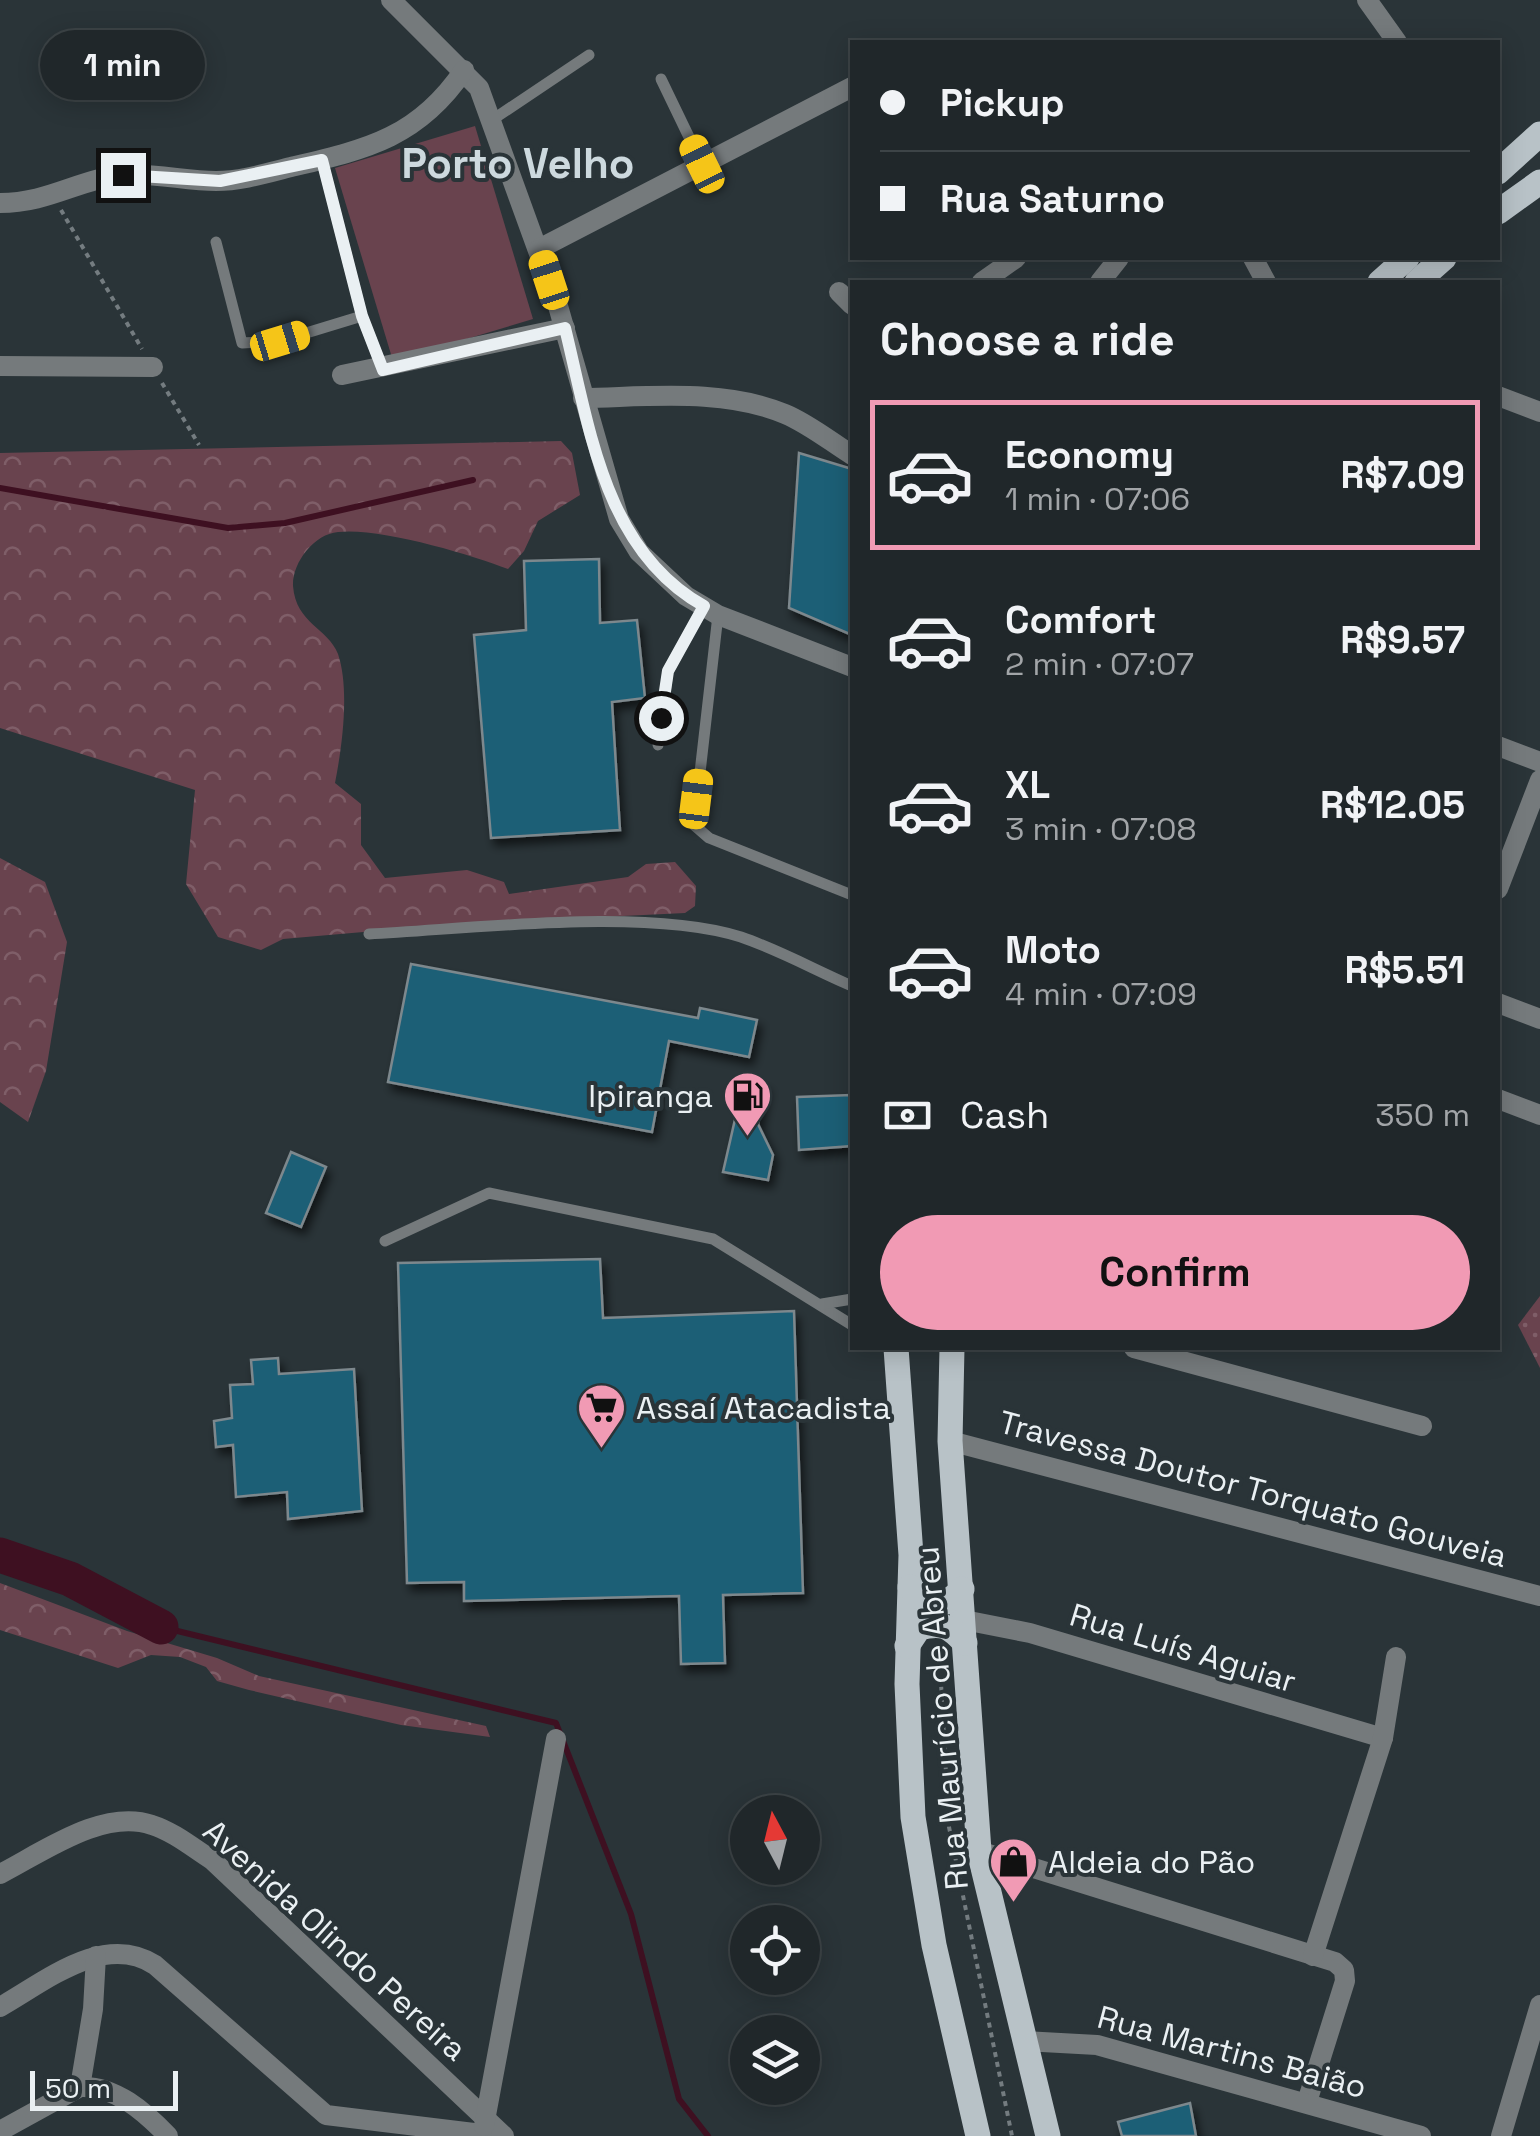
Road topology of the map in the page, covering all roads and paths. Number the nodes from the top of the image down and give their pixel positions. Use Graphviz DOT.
graph roads {
  1 [pos="391,0"];
  2 [pos="1367,0"];
  3 [pos="1395,40"];
  4 [pos="590,55"];
  5 [pos="464,70"];
  6 [pos="661,79"];
  7 [pos="850,88"];
  8 [pos="492,120"];
  9 [pos="1540,134"];
  10 [pos="322,160"];
  11 [pos="702,164"];
  12 [pos="1500,170"];
  13 [pos="1540,182"];
  14 [pos="54,198"];
  15 [pos="0,203"];
  16 [pos="1500,204"];
  17 [pos="216,242"];
  18 [pos="539,249"];
  19 [pos="1014,260"];
  20 [pos="1117,260"];
  21 [pos="1404,260"];
  22 [pos="1442,260"];
  23 [pos="992,280"];
  24 [pos="1102,280"];
  25 [pos="1382,280"];
  26 [pos="1419,280"];
  27 [pos="362,316"];
  28 [pos="565,328"];
  29 [pos="0,366"];
  30 [pos="153,367"];
  31 [pos="383,370"];
  32 [pos="342,376"];
  33 [pos="1500,397"];
  34 [pos="582,398"];
  35 [pos="1540,412"];
  36 [pos="199,444"];
  37 [pos="850,454"];
  38 [pos="711,611"];
  39 [pos="850,666"];
  40 [pos="658,745"];
  41 [pos="1500,747"];
  42 [pos="1540,762"];
  43 [pos="1540,780"];
  44 [pos="1500,884"];
  45 [pos="850,894"];
  46 [pos="369,934"];
  47 [pos="850,985"];
  48 [pos="1500,1004"];
  49 [pos="1540,1019"];
  50 [pos="1500,1100"];
  51 [pos="1540,1115"];
  52 [pos="386,1241"];
  53 [pos="850,1298"];
  54 [pos="822,1304"];
  55 [pos="850,1325"];
  56 [pos="896,1350"];
  57 [pos="952,1350"];
  58 [pos="1141,1350"];
  59 [pos="1422,1426"];
  60 [pos="950,1441"];
  61 [pos="910,1587"];
  62 [pos="962,1589"];
  63 [pos="1540,1596"];
  64 [pos="964,1631"];
  65 [pos="907,1646"];
  66 [pos="1396,1657"];
  67 [pos="1384,1738"];
  68 [pos="556,1740"];
  69 [pos="979,1851"];
  70 [pos="0,1874"];
  71 [pos="96,1956"];
  72 [pos="1313,1956"];
  73 [pos="1540,2005"];
  74 [pos="0,2006"];
  75 [pos="1024,2042"];
  76 [pos="80,2087"];
  77 [pos="1306,2102"];
  78 [pos="326,2115"];
  79 [pos="483,2129"];
  80 [pos="0,2131"];
  81 [pos="168,2136"];
  82 [pos="333,2136"];
  83 [pos="504,2136"];
  84 [pos="978,2136"];
  85 [pos="1048,2136"];
  86 [pos="1422,2136"];
  87 [pos="1501,2136"];
  1 -- 5 [label="street"];
  2 -- 3 [label="street"];
  4 -- 8 [label="lane"];
  5 -- 8 [label="street"];
  5 -- 10 [label="street"];
  6 -- 11 [label="lane"];
  7 -- 11 [label="street"];
  8 -- 18 [label="street"];
  9 -- 12 [label="main road"];
  10 -- 14 [label="street"];
  10 -- 27 [label="lane"];
  11 -- 18 [label="street"];
  13 -- 16 [label="main road"];
  14 -- 15 [label="street"];
  14 -- 30 [label="path"];
  17 -- 27 [label="lane"];
  18 -- 28 [label="street"];
  19 -- 23 [label="street"];
  20 -- 24 [label="street"];
  21 -- 25 [label="main road"];
  22 -- 26 [label="main road"];
  27 -- 31 [label="lane"];
  28 -- 31 [label="street"];
  28 -- 34 [label="street"];
  29 -- 30 [label="street"];
  30 -- 36 [label="path"];
  31 -- 32 [label="street"];
  33 -- 35 [label="street"];
  34 -- 37 [label="street"];
  34 -- 38 [label="street"];
  38 -- 39 [label="street"];
  38 -- 40 [label="lane"];
  38 -- 45 [label="lane"];
  41 -- 42 [label="street"];
  43 -- 44 [label="street"];
  46 -- 47 [label="lane"];
  48 -- 49 [label="street"];
  50 -- 51 [label="street"];
  52 -- 54 [label="lane"];
  53 -- 54 [label="lane"];
  54 -- 55 [label="lane"];
  56 -- 61 [label="main road"];
  57 -- 60 [label="main road, Rua Maurício de Abreu"];
  58 -- 59 [label="street"];
  60 -- 62 [label="main road, Rua Maurício de Abreu"];
  60 -- 63 [label="street, Travessa Doutor Torquato Gouveia"];
  61 -- 62 [label="main road"];
  61 -- 65 [label="main road"];
  62 -- 64 [label="main road, Rua Maurício de Abreu"];
  64 -- 65 [label="main road"];
  64 -- 67 [label="street, Rua Luís Aguiar"];
  64 -- 69 [label="main road, Rua Maurício de Abreu"];
  65 -- 84 [label="main road"];
  66 -- 67 [label="street"];
  67 -- 72 [label="street"];
  68 -- 79 [label="street"];
  69 -- 72 [label="street"];
  69 -- 75 [label="main road, Rua Maurício de Abreu"];
  70 -- 79 [label="street, Avenida Olindo Pereira"];
  71 -- 74 [label="street"];
  71 -- 76 [label="street"];
  71 -- 78 [label="street"];
  72 -- 77 [label="street"];
  73 -- 87 [label="street"];
  75 -- 77 [label="street, Rua Martins Baião"];
  75 -- 85 [label="main road, Rua Maurício de Abreu"];
  76 -- 80 [label="street"];
  76 -- 81 [label="street"];
  77 -- 86 [label="street, Rua Martins Baião"];
  78 -- 79 [label="street"];
  78 -- 82 [label="street"];
  79 -- 83 [label="street, Avenida Olindo Pereira"];
}
